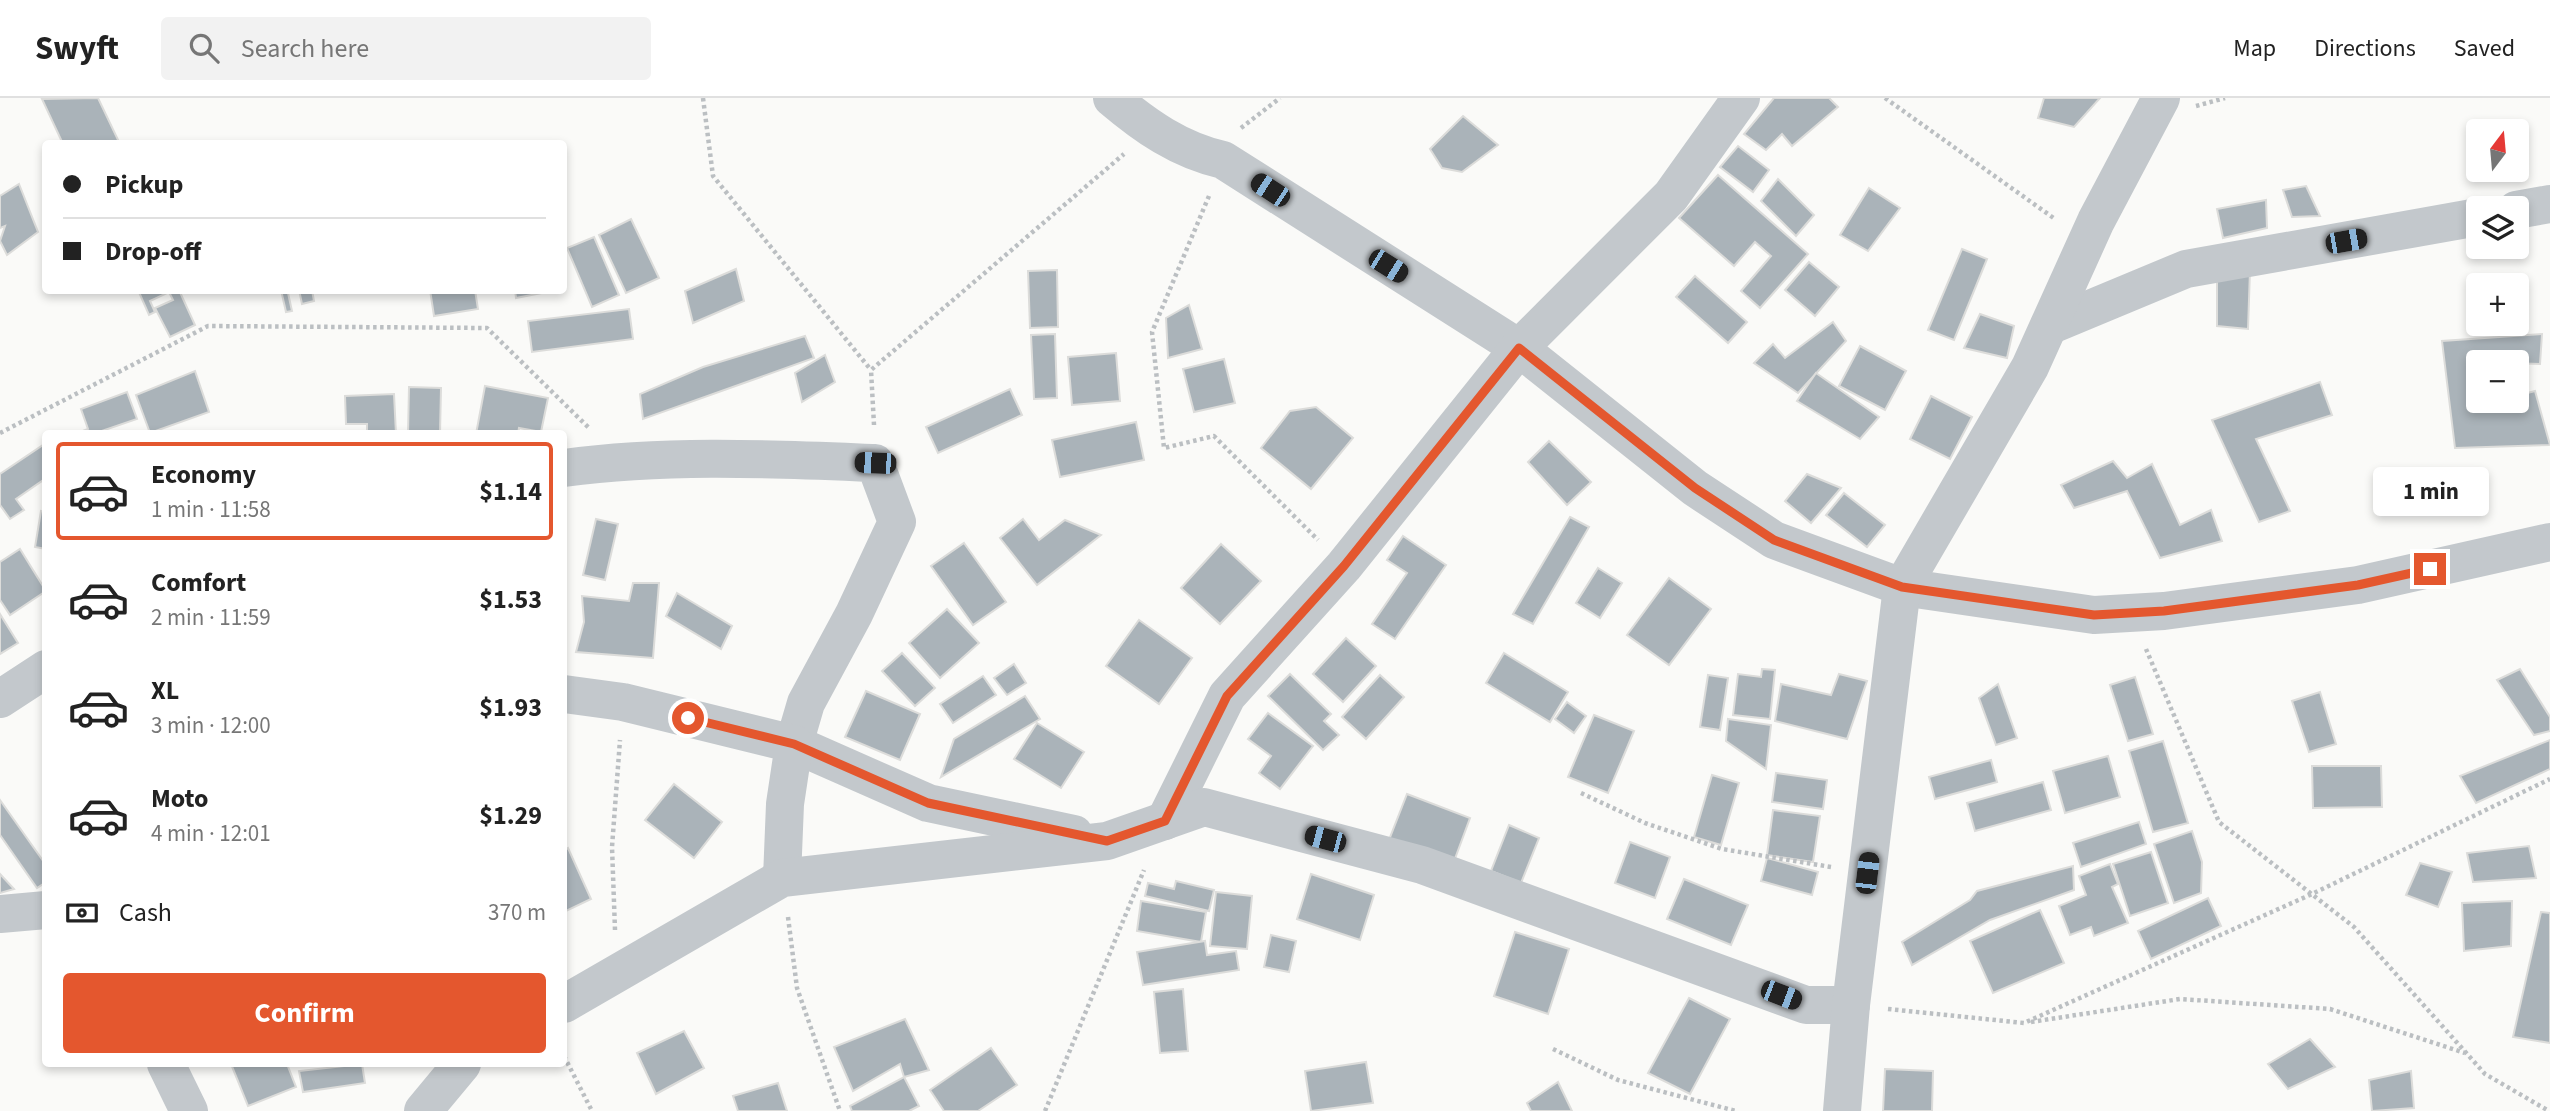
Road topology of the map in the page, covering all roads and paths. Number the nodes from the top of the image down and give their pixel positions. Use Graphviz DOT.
graph roads {
  1 [pos="703,98"];
  2 [pos="1112,98"];
  3 [pos="1741,98"];
  4 [pos="1885,98"];
  5 [pos="2161,98"];
  6 [pos="1151,131"];
  7 [pos="1223,160"];
  8 [pos="2550,204"];
  9 [pos="2529,208"];
  10 [pos="2466,219"];
  11 [pos="2087,242"];
  12 [pos="2049,326"];
  13 [pos="1519,348"];
  14 [pos="871,370"];
  15 [pos="0,433"];
  16 [pos="622,460"];
  17 [pos="875,463"];
  18 [pos="567,468"];
  19 [pos="2550,542"];
  20 [pos="1344,566"];
  21 [pos="1902,587"];
  22 [pos="2130,613"];
  23 [pos="42,672"];
  24 [pos="567,694"];
  25 [pos="0,699"];
  26 [pos="623,702"];
  27 [pos="794,744"];
  28 [pos="2550,779"];
  29 [pos="1581,793"];
  30 [pos="1165,821"];
  31 [pos="1107,841"];
  32 [pos="1867,873"];
  33 [pos="782,878"];
  34 [pos="2312,894"];
  35 [pos="42,911"];
  36 [pos="0,914"];
  37 [pos="617,973"];
  38 [pos="567,1002"];
  39 [pos="1851,1005"];
  40 [pos="2024,1023"];
  41 [pos="1553,1049"];
  42 [pos="2466,1054"];
  43 [pos="567,1062"];
  44 [pos="167,1067"];
  45 [pos="460,1067"];
  46 [pos="189,1111"];
  47 [pos="423,1111"];
  48 [pos="592,1111"];
  49 [pos="840,1111"];
  50 [pos="1045,1111"];
  51 [pos="1736,1111"];
  52 [pos="1842,1111"];
  53 [pos="2549,1111"];
  1 -- 14 [label="path"];
  2 -- 6 [label="street"];
  3 -- 13 [label="street"];
  4 -- 11 [label="path"];
  5 -- 11 [label="street"];
  6 -- 7 [label="street"];
  6 -- 14 [label="path"];
  7 -- 13 [label="street"];
  7 -- 20 [label="path"];
  8 -- 9 [label="street"];
  10 -- 12 [label="street"];
  11 -- 12 [label="street"];
  12 -- 21 [label="street"];
  13 -- 20 [label="street"];
  13 -- 21 [label="street"];
  14 -- 17 [label="path"];
  15 -- 16 [label="path"];
  16 -- 17 [label="street"];
  16 -- 18 [label="street"];
  17 -- 27 [label="street"];
  19 -- 22 [label="street"];
  20 -- 30 [label="street"];
  21 -- 22 [label="street"];
  21 -- 32 [label="street"];
  22 -- 34 [label="path"];
  23 -- 25 [label="street"];
  24 -- 26 [label="street"];
  26 -- 27 [label="street"];
  26 -- 37 [label="path"];
  27 -- 31 [label="street"];
  27 -- 33 [label="street"];
  28 -- 34 [label="path"];
  29 -- 32 [label="path"];
  30 -- 31 [label="street"];
  30 -- 39 [label="street"];
  30 -- 50 [label="path"];
  31 -- 33 [label="street"];
  32 -- 39 [label="street"];
  33 -- 37 [label="street"];
  33 -- 49 [label="path"];
  34 -- 40 [label="path"];
  34 -- 42 [label="path"];
  35 -- 36 [label="street"];
  37 -- 38 [label="street"];
  39 -- 40 [label="path"];
  39 -- 52 [label="street"];
  40 -- 42 [label="path"];
  41 -- 51 [label="path"];
  42 -- 53 [label="path"];
  43 -- 48 [label="path"];
  44 -- 46 [label="street"];
  45 -- 47 [label="street"];
}
